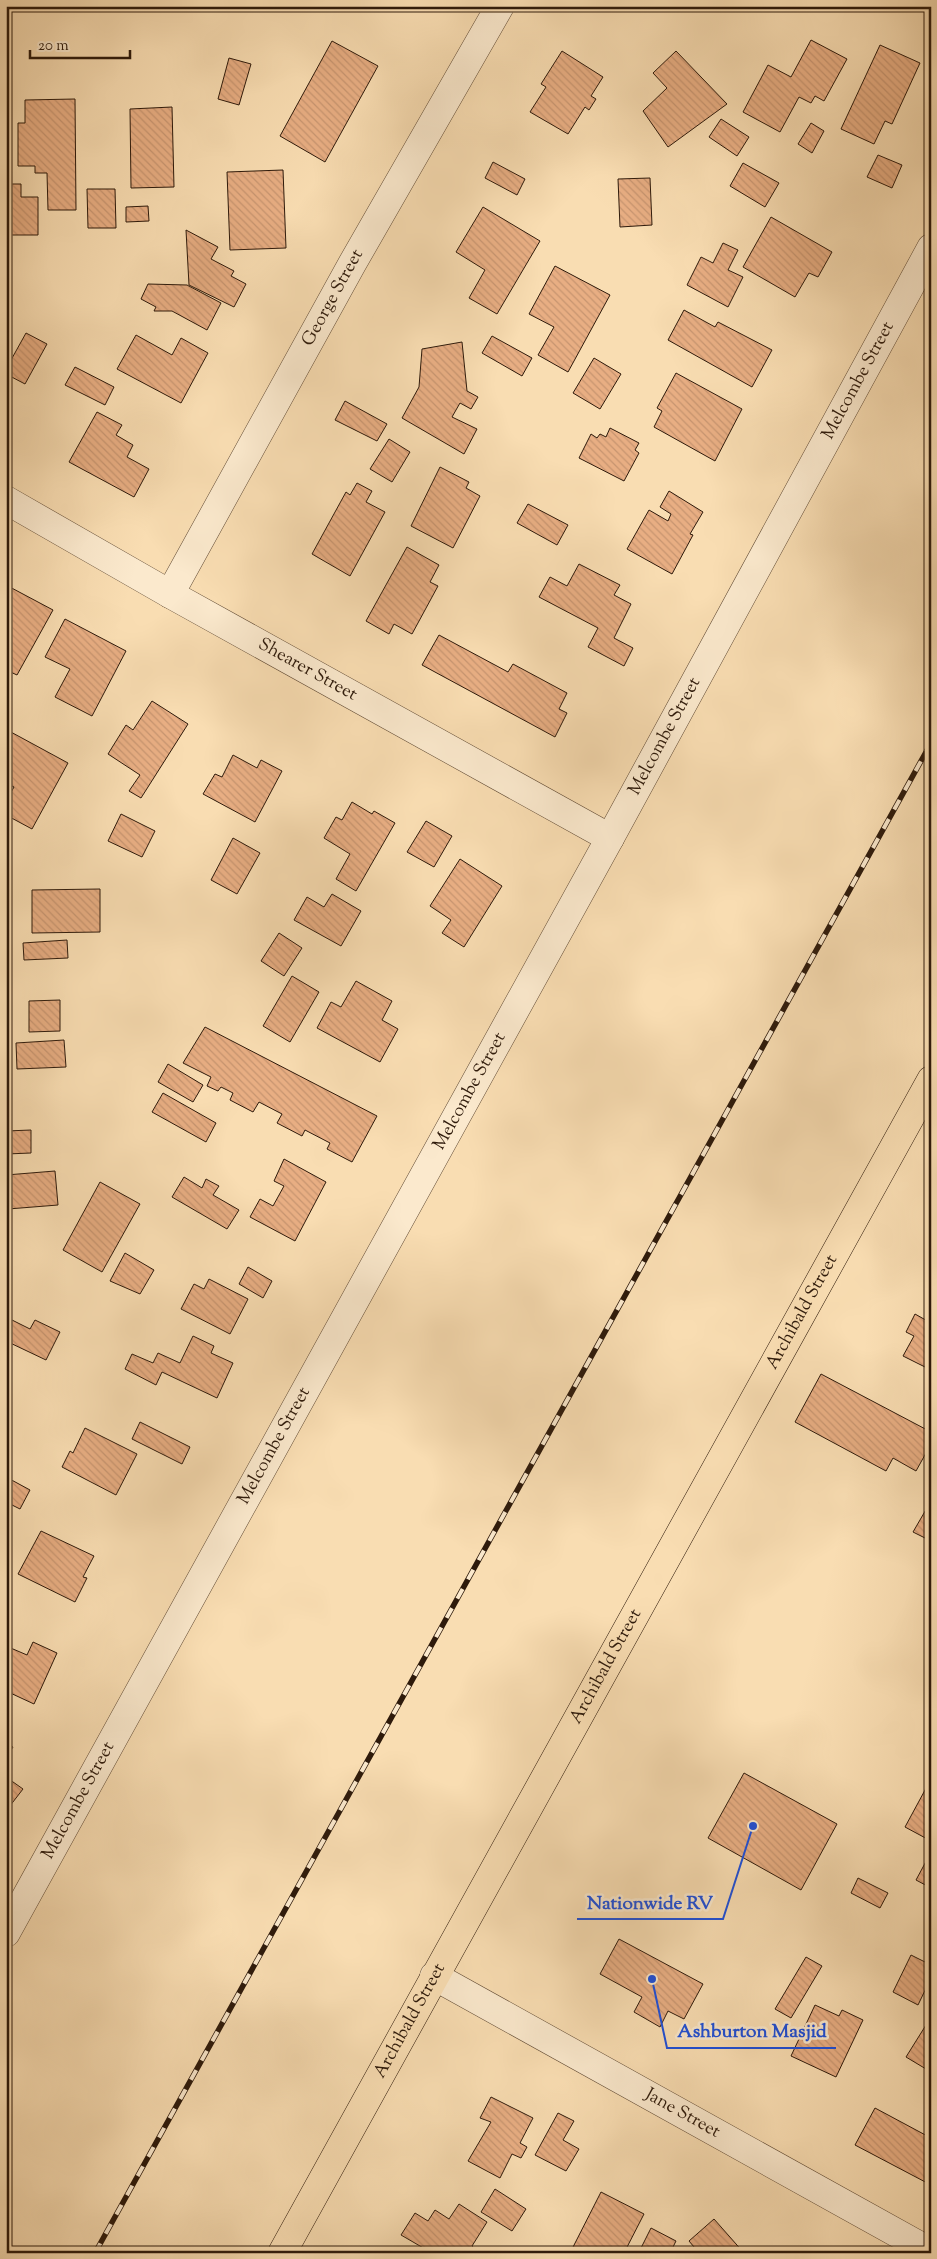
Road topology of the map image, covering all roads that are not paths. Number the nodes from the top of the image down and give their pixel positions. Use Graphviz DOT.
graph roads {
  1 [pos="500,6"];
  2 [pos="931,248"];
  3 [pos="6,500"];
  4 [pos="170,594"];
  5 [pos="610,838"];
  6 [pos="931,1080"];
  7 [pos="6,1933"];
  8 [pos="434,1976"];
  9 [pos="931,2252"];
  10 [pos="282,2253"];
  1 -- 4 [label="street, George Street"];
  2 -- 5 [label="street, Melcombe Street"];
  3 -- 4 [label="street, Shearer Street"];
  4 -- 5 [label="street, Shearer Street"];
  5 -- 7 [label="street, Melcombe Street"];
  6 -- 8 [label="highway, Archibald Street"];
  8 -- 9 [label="street, Jane Street"];
  8 -- 10 [label="highway, Archibald Street"];
}
